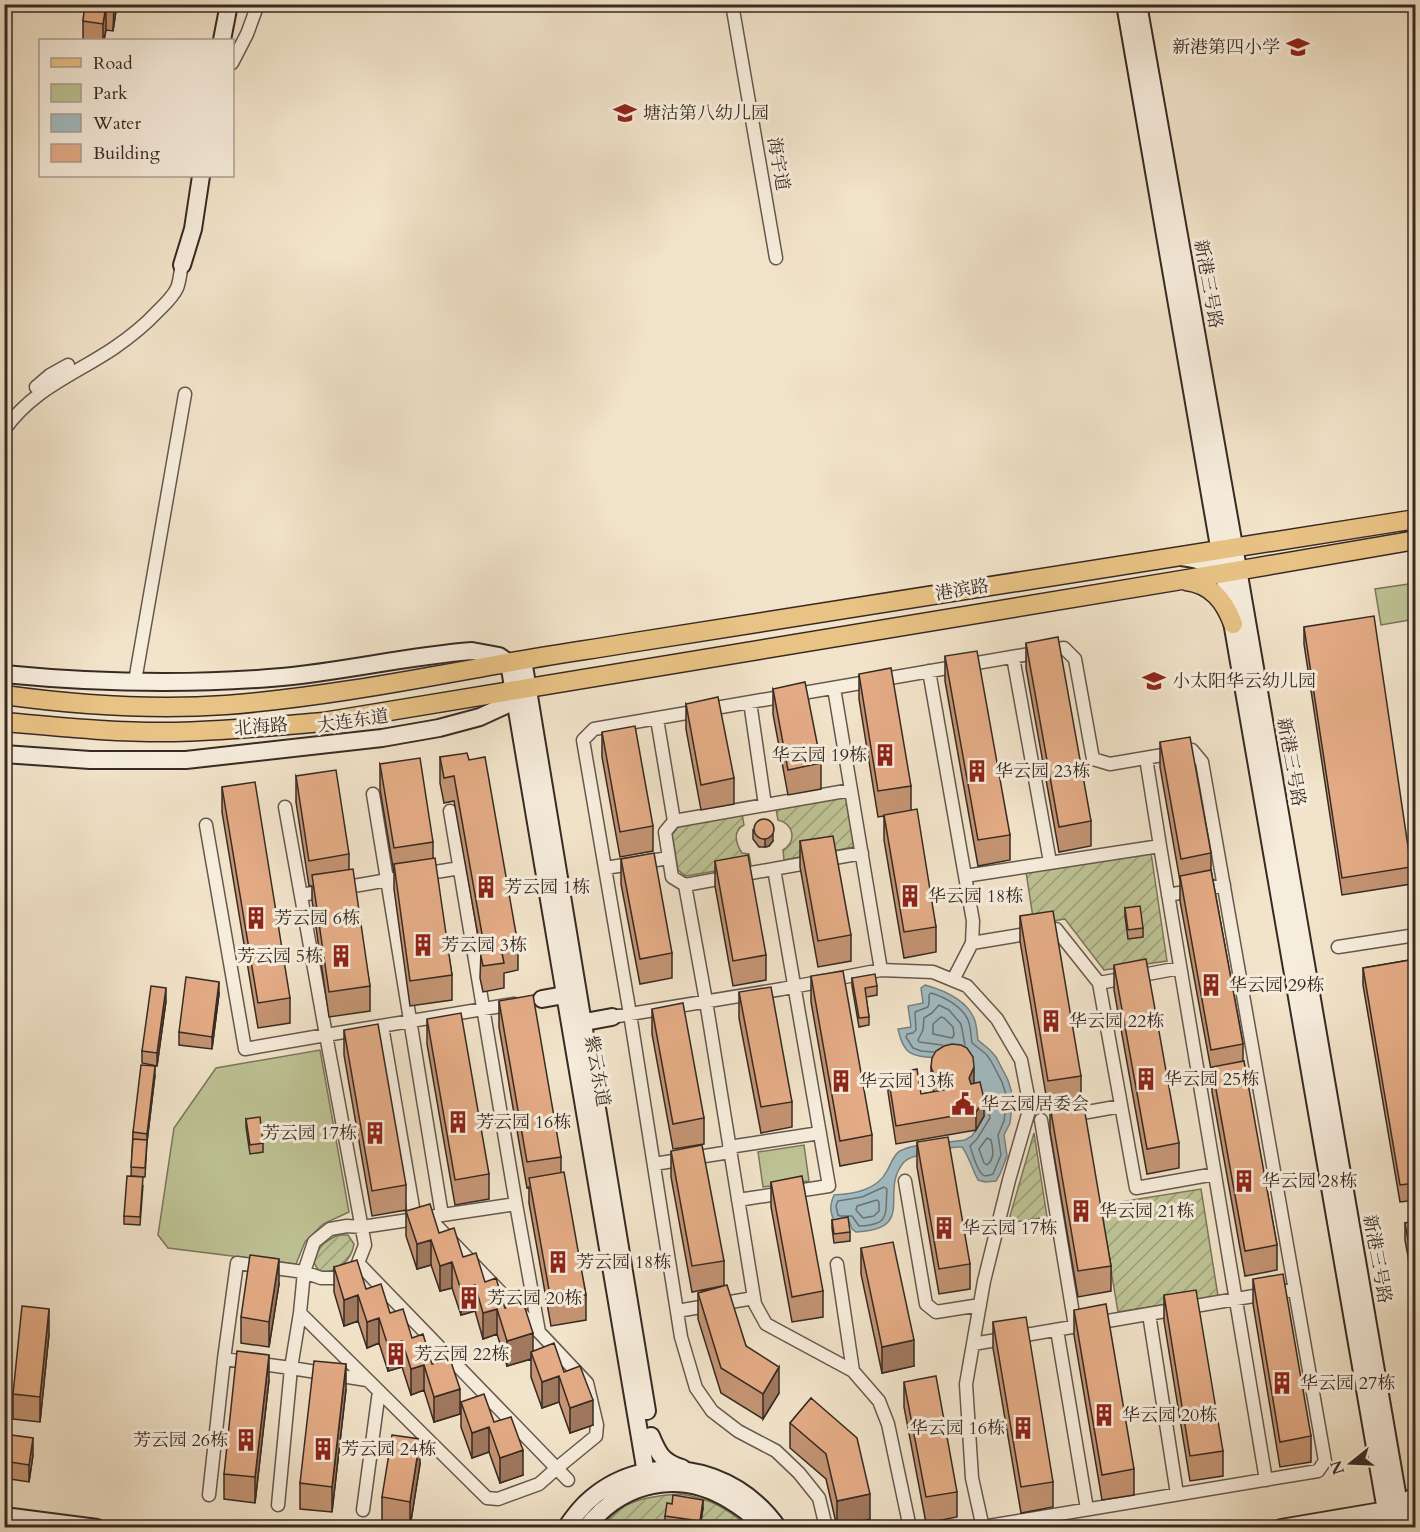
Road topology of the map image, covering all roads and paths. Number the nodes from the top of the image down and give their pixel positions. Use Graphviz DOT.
graph roads {
  1 [pos="229,4"];
  2 [pos="258,4"];
  3 [pos="732,4"];
  4 [pos="737,4"];
  5 [pos="1125,4"];
  6 [pos="1138,4"];
  7 [pos="222,39"];
  8 [pos="234,59"];
  9 [pos="201,177"];
  10 [pos="182,265"];
  11 [pos="185,394"];
  12 [pos="4,415"];
  13 [pos="4,430"];
  14 [pos="1416,519"];
  15 [pos="1416,540"];
  16 [pos="1227,548"];
  17 [pos="1173,557"];
  18 [pos="1232,572"];
  19 [pos="1178,581"];
  20 [pos="1240,623"];
  21 [pos="1013,657"];
  22 [pos="516,661"];
  23 [pos="929,671"];
  24 [pos="4,674"];
  25 [pos="135,681"];
  26 [pos="834,688"];
  27 [pos="522,689"];
  28 [pos="4,695"];
  29 [pos="750,702"];
  30 [pos="657,719"];
  31 [pos="4,722"];
  32 [pos="4,754"];
  33 [pos="1146,758"];
  34 [pos="851,790"];
  35 [pos="374,794"];
  36 [pos="765,805"];
  37 [pos="285,807"];
  38 [pos="450,811"];
  39 [pos="674,821"];
  40 [pos="206,825"];
  41 [pos="1160,846"];
  42 [pos="862,854"];
  43 [pos="669,858"];
  44 [pos="1050,862"];
  45 [pos="460,868"];
  46 [pos="605,868"];
  47 [pos="774,869"];
  48 [pos="965,876"];
  49 [pos="387,880"];
  50 [pos="685,885"];
  51 [pos="1224,885"];
  52 [pos="301,895"];
  53 [pos="1168,895"];
  54 [pos="1416,935"];
  55 [pos="972,943"];
  56 [pos="1338,947"];
  57 [pos="1180,968"];
  58 [pos="881,970"];
  59 [pos="953,980"];
  60 [pos="1099,983"];
  61 [pos="794,986"];
  62 [pos="572,994"];
  63 [pos="542,999"];
  64 [pos="706,1001"];
  65 [pos="484,1009"];
  66 [pos="630,1014"];
  67 [pos="612,1017"];
  68 [pos="410,1021"];
  69 [pos="577,1023"];
  70 [pos="382,1026"];
  71 [pos="326,1035"];
  72 [pos="1121,1106"];
  73 [pos="1052,1118"];
  74 [pos="1025,1123"];
  75 [pos="820,1133"];
  76 [pos="730,1149"];
  77 [pos="654,1164"];
  78 [pos="1215,1174"];
  79 [pos="905,1181"];
  80 [pos="738,1200"];
  81 [pos="516,1204"];
  82 [pos="442,1215"];
  83 [pos="422,1218"];
  84 [pos="362,1227"];
  85 [pos="358,1263"];
  86 [pos="837,1264"];
  87 [pos="304,1272"];
  88 [pos="1295,1289"];
  89 [pos="754,1298"];
  90 [pos="1236,1299"];
  91 [pos="980,1305"];
  92 [pos="677,1311"];
  93 [pos="300,1313"];
  94 [pos="1149,1314"];
  95 [pos="1075,1326"];
  96 [pos="1057,1330"];
  97 [pos="539,1332"];
  98 [pos="973,1344"];
  99 [pos="224,1359"];
  100 [pos="291,1368"];
  101 [pos="853,1371"];
  102 [pos="367,1380"];
  103 [pos="379,1391"];
  104 [pos="646,1438"];
  105 [pos="557,1468"];
  106 [pos="654,1475"];
  107 [pos="685,1477"];
  108 [pos="568,1480"];
  109 [pos="1266,1480"];
  110 [pos="1177,1494"];
  111 [pos="209,1496"];
  112 [pos="1416,1496"];
  113 [pos="278,1505"];
  114 [pos="1393,1507"];
  115 [pos="1087,1509"];
  116 [pos="363,1510"];
  117 [pos="4,1516"];
  118 [pos="1400,1524"];
  119 [pos="97,1527"];
  120 [pos="566,1527"];
  121 [pos="586,1527"];
  122 [pos="762,1527"];
  123 [pos="778,1527"];
  124 [pos="828,1527"];
  125 [pos="910,1527"];
  126 [pos="981,1527"];
  127 [pos="1281,1527"];
  1 -- 7 [label="main road"];
  2 -- 8 [label="street"];
  3 -- 4 [label="street, 海宇道"];
  5 -- 16 [label="main road, 新港三号路"];
  6 -- 16 [label="main road, 新港三号路"];
  9 -- 10 [label="main road"];
  10 -- 12 [label="street"];
  10 -- 13 [label="street"];
  11 -- 25 [label="street"];
  14 -- 16 [label="main road, 港滨路"];
  15 -- 18 [label="main road, 港滨路"];
  16 -- 17 [label="main road, 港滨路"];
  16 -- 18 [label="main road, 新港三号路"];
  17 -- 18 [label="main road"];
  17 -- 22 [label="main road, 港滨路"];
  18 -- 19 [label="main road, 港滨路"];
  18 -- 20 [label="main road, 新港三号路"];
  19 -- 20 [label="main road"];
  19 -- 27 [label="main road, 港滨路"];
  20 -- 114 [label="main road, 新港三号路"];
  21 -- 23 [label="street"];
  21 -- 33 [label="street"];
  21 -- 44 [label="street"];
  22 -- 25 [label="main road"];
  22 -- 27 [label="main road, 紫云东道"];
  22 -- 28 [label="main road, 北海路"];
  23 -- 26 [label="street"];
  23 -- 48 [label="street"];
  24 -- 25 [label="main road"];
  26 -- 29 [label="street"];
  26 -- 34 [label="street"];
  27 -- 31 [label="main road, 北海路"];
  27 -- 32 [label="main road, 大连东道"];
  27 -- 62 [label="main road, 紫云东道"];
  29 -- 30 [label="street"];
  29 -- 36 [label="street"];
  30 -- 39 [label="street"];
  30 -- 46 [label="street"];
  33 -- 41 [label="street"];
  33 -- 51 [label="street"];
  34 -- 36 [label="street"];
  34 -- 42 [label="street"];
  35 -- 49 [label="street"];
  36 -- 39 [label="street"];
  37 -- 52 [label="street"];
  38 -- 45 [label="street"];
  39 -- 43 [label="street"];
  40 -- 71 [label="street"];
  41 -- 44 [label="street"];
  41 -- 53 [label="street"];
  42 -- 47 [label="street"];
  42 -- 58 [label="street"];
  43 -- 46 [label="street"];
  43 -- 50 [label="street"];
  44 -- 48 [label="street"];
  45 -- 49 [label="street"];
  45 -- 65 [label="street"];
  46 -- 66 [label="street"];
  47 -- 50 [label="street"];
  47 -- 61 [label="street"];
  48 -- 55 [label="street"];
  49 -- 52 [label="street"];
  49 -- 68 [label="street"];
  50 -- 64 [label="street"];
  51 -- 53 [label="street"];
  51 -- 88 [label="street"];
  52 -- 71 [label="street"];
  53 -- 57 [label="street"];
  54 -- 56 [label="street"];
  55 -- 59 [label="street"];
  55 -- 60 [label="street"];
  57 -- 60 [label="street"];
  57 -- 78 [label="street"];
  58 -- 59 [label="street"];
  58 -- 61 [label="street"];
  59 -- 74 [label="street"];
  60 -- 72 [label="street"];
  61 -- 64 [label="street"];
  61 -- 75 [label="street"];
  62 -- 63 [label="main road"];
  62 -- 69 [label="main road, 紫云东道"];
  63 -- 65 [label="street"];
  64 -- 66 [label="street"];
  64 -- 76 [label="street"];
  65 -- 68 [label="street"];
  65 -- 81 [label="street"];
  66 -- 67 [label="street"];
  66 -- 77 [label="street"];
  67 -- 69 [label="main road"];
  68 -- 70 [label="street"];
  68 -- 82 [label="street"];
  69 -- 104 [label="main road, 紫云东道"];
  70 -- 71 [label="street"];
  70 -- 83 [label="street"];
  71 -- 84 [label="street"];
  72 -- 73 [label="street"];
  72 -- 78 [label="street"];
  73 -- 74 [label="street"];
  73 -- 95 [label="street"];
  74 -- 91 [label="street"];
  75 -- 76 [label="street"];
  75 -- 80 [label="street"];
  76 -- 77 [label="street"];
  76 -- 80 [label="street"];
  77 -- 92 [label="street"];
  78 -- 90 [label="street"];
  79 -- 91 [label="street"];
  80 -- 89 [label="street"];
  81 -- 82 [label="street"];
  81 -- 97 [label="street"];
  82 -- 83 [label="street"];
  83 -- 84 [label="street"];
  83 -- 97 [label="street"];
  84 -- 85 [label="street"];
  84 -- 87 [label="street"];
  85 -- 87 [label="street"];
  85 -- 105 [label="street"];
  86 -- 101 [label="street"];
  87 -- 93 [label="street"];
  87 -- 99 [label="street"];
  88 -- 90 [label="street"];
  88 -- 109 [label="street"];
  89 -- 92 [label="street"];
  89 -- 101 [label="street"];
  90 -- 94 [label="street"];
  90 -- 109 [label="street"];
  91 -- 98 [label="street"];
  92 -- 124 [label="street"];
  93 -- 100 [label="street"];
  93 -- 102 [label="street"];
  94 -- 95 [label="street"];
  94 -- 110 [label="street"];
  95 -- 96 [label="street"];
  96 -- 98 [label="street"];
  96 -- 115 [label="street"];
  97 -- 105 [label="street"];
  98 -- 126 [label="street"];
  99 -- 100 [label="street"];
  99 -- 111 [label="street"];
  100 -- 102 [label="street"];
  100 -- 113 [label="street"];
  101 -- 125 [label="street"];
  102 -- 103 [label="street"];
  103 -- 105 [label="street"];
  103 -- 116 [label="street"];
  104 -- 106 [label="main road, 紫云东道"];
  104 -- 107 [label="main road"];
  105 -- 108 [label="street"];
  106 -- 107 [label="main road"];
  106 -- 120 [label="main road"];
  106 -- 121 [label="main road"];
  107 -- 122 [label="main road"];
  107 -- 123 [label="main road"];
  109 -- 110 [label="street"];
  110 -- 115 [label="street"];
  112 -- 114 [label="main road"];
  114 -- 118 [label="main road, 新港三号路"];
  114 -- 127 [label="main road"];
  115 -- 126 [label="street"];
  117 -- 119 [label="main road"];
}
